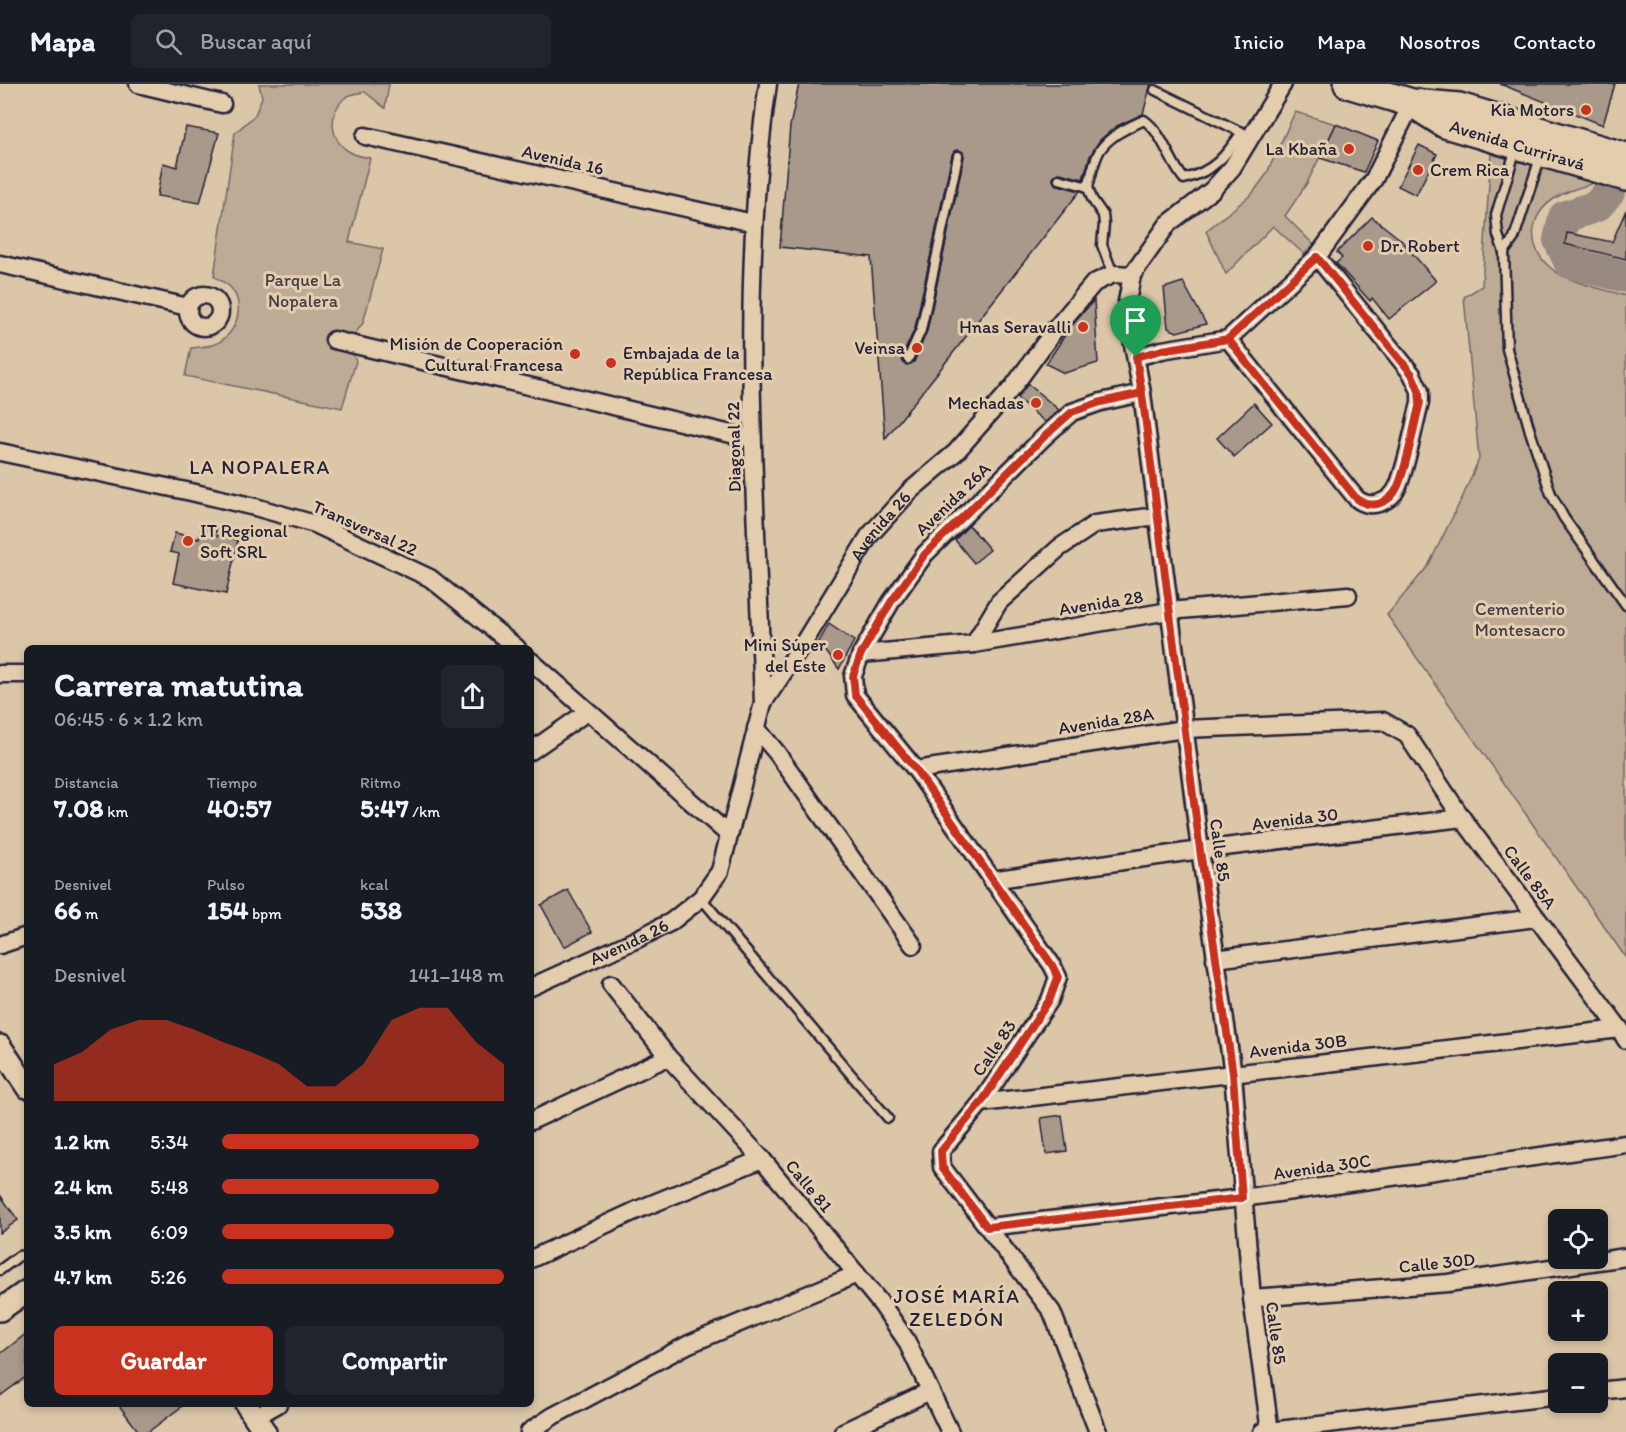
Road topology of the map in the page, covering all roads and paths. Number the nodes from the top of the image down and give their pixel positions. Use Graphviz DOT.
graph roads {
  1 [pos="138,84"];
  2 [pos="768,84"];
  3 [pos="1283,84"];
  4 [pos="1348,84"];
  5 [pos="1155,90"];
  6 [pos="1412,103"];
  7 [pos="222,104"];
  8 [pos="1247,135"];
  9 [pos="365,136"];
  10 [pos="1529,148"];
  11 [pos="958,156"];
  12 [pos="1626,157"];
  13 [pos="1626,177"];
  14 [pos="1059,179"];
  15 [pos="1088,187"];
  16 [pos="753,223"];
  17 [pos="1504,252"];
  18 [pos="1317,257"];
  19 [pos="0,264"];
  20 [pos="1113,274"];
  21 [pos="1132,275"];
  22 [pos="188,307"];
  23 [pos="1228,339"];
  24 [pos="334,340"];
  25 [pos="1136,357"];
  26 [pos="908,359"];
  27 [pos="1142,393"];
  28 [pos="752,439"];
  29 [pos="0,452"];
  30 [pos="1157,516"];
  31 [pos="1348,595"];
  32 [pos="1626,605"];
  33 [pos="1169,611"];
  34 [pos="974,644"];
  35 [pos="513,645"];
  36 [pos="861,654"];
  37 [pos="534,664"];
  38 [pos="0,674"];
  39 [pos="24,674"];
  40 [pos="855,695"];
  41 [pos="763,702"];
  42 [pos="586,712"];
  43 [pos="756,728"];
  44 [pos="1184,729"];
  45 [pos="1407,735"];
  46 [pos="534,749"];
  47 [pos="916,770"];
  48 [pos="1462,818"];
  49 [pos="728,834"];
  50 [pos="1200,850"];
  51 [pos="991,880"];
  52 [pos="701,897"];
  53 [pos="1536,918"];
  54 [pos="24,937"];
  55 [pos="0,945"];
  56 [pos="913,945"];
  57 [pos="1215,959"];
  58 [pos="611,984"];
  59 [pos="534,986"];
  60 [pos="1623,1034"];
  61 [pos="0,1046"];
  62 [pos="668,1058"];
  63 [pos="1233,1074"];
  64 [pos="24,1082"];
  65 [pos="981,1103"];
  66 [pos="888,1118"];
  67 [pos="534,1120"];
  68 [pos="1626,1144"];
  69 [pos="762,1159"];
  70 [pos="1242,1198"];
  71 [pos="987,1227"];
  72 [pos="24,1255"];
  73 [pos="1626,1257"];
  74 [pos="534,1258"];
  75 [pos="0,1270"];
  76 [pos="857,1274"];
  77 [pos="24,1293"];
  78 [pos="1252,1298"];
  79 [pos="0,1310"];
  80 [pos="1626,1388"];
  81 [pos="1608,1390"];
  82 [pos="930,1391"];
  83 [pos="1548,1397"];
  84 [pos="273,1407"];
  85 [pos="256,1418"];
  86 [pos="529,1432"];
  87 [pos="843,1432"];
  88 [pos="950,1432"];
  89 [pos="1098,1432"];
  90 [pos="1267,1432"];
  1 -- 7 [label="street"];
  2 -- 16 [label="street, Diagonal 22"];
  3 -- 8 [label="street"];
  4 -- 6 [label="highway, Avenida Curriravá"];
  5 -- 8 [label="lane"];
  6 -- 10 [label="highway, Avenida Curriravá"];
  6 -- 12 [label="highway, Avenida Curriravá"];
  6 -- 18 [label="street"];
  8 -- 15 [label="lane"];
  8 -- 21 [label="street"];
  9 -- 16 [label="street, Avenida 16"];
  10 -- 13 [label="highway, Avenida Curriravá"];
  10 -- 17 [label="lane"];
  10 -- 17 [label="lane"];
  11 -- 26 [label="lane"];
  14 -- 15 [label="lane"];
  15 -- 20 [label="lane"];
  16 -- 28 [label="street, Diagonal 22"];
  17 -- 32 [label="lane"];
  18 -- 23 [label="street"];
  18 -- 23 [label="street"];
  19 -- 22 [label="street"];
  20 -- 21 [label="street"];
  20 -- 41 [label="street, Avenida 26"];
  21 -- 25 [label="street, Calle 85"];
  23 -- 25 [label="street"];
  24 -- 28 [label="street"];
  25 -- 27 [label="street, Calle 85"];
  27 -- 30 [label="street, Calle 85"];
  27 -- 36 [label="street, Avenida 26A"];
  28 -- 41 [label="street, Diagonal 22"];
  29 -- 35 [label="street, Transversal 22"];
  30 -- 33 [label="street, Calle 85"];
  30 -- 34 [label="street"];
  31 -- 33 [label="street, Avenida 28"];
  33 -- 34 [label="street, Avenida 28"];
  33 -- 44 [label="street, Calle 85"];
  34 -- 36 [label="street, Avenida 28"];
  36 -- 40 [label="street, Avenida 26A"];
  37 -- 42 [label="street"];
  38 -- 39 [label="street"];
  40 -- 47 [label="street, Calle 83"];
  41 -- 43 [label="street, Avenida 26"];
  42 -- 46 [label="street"];
  42 -- 49 [label="street"];
  43 -- 49 [label="street, Avenida 26"];
  43 -- 56 [label="street"];
  44 -- 45 [label="street, Avenida 28A"];
  44 -- 47 [label="street, Avenida 28A"];
  44 -- 50 [label="street, Calle 85"];
  45 -- 48 [label="street, Calle 85A"];
  47 -- 51 [label="street, Calle 83"];
  48 -- 50 [label="street, Avenida 30"];
  48 -- 53 [label="street, Calle 85A"];
  49 -- 52 [label="street, Avenida 26"];
  50 -- 51 [label="street, Avenida 30"];
  50 -- 57 [label="street, Calle 85"];
  51 -- 65 [label="street, Calle 83"];
  52 -- 59 [label="street, Avenida 26"];
  52 -- 66 [label="lane"];
  53 -- 57 [label="street"];
  53 -- 60 [label="street, Calle 85A"];
  54 -- 55 [label="street"];
  57 -- 63 [label="street, Calle 85"];
  58 -- 62 [label="street, Calle 81"];
  60 -- 63 [label="street, Avenida 30B"];
  61 -- 64 [label="street"];
  62 -- 67 [label="street"];
  62 -- 69 [label="street, Calle 81"];
  63 -- 65 [label="street, Avenida 30B"];
  63 -- 70 [label="street, Calle 85"];
  65 -- 71 [label="street, Calle 83"];
  68 -- 70 [label="street, Avenida 30C"];
  69 -- 74 [label="street"];
  69 -- 76 [label="street, Calle 81"];
  70 -- 71 [label="street, Avenida 30C"];
  70 -- 78 [label="street, Calle 85"];
  71 -- 89 [label="street, Calle 83"];
  72 -- 75 [label="lane"];
  73 -- 78 [label="street, Calle 30D"];
  76 -- 82 [label="street, Calle 81"];
  76 -- 86 [label="street"];
  77 -- 79 [label="street"];
  78 -- 90 [label="street, Calle 85"];
  80 -- 81 [label="street"];
  82 -- 87 [label="street"];
  82 -- 88 [label="street, Calle 81"];
  83 -- 90 [label="street"];
  84 -- 85 [label="street"];
}
